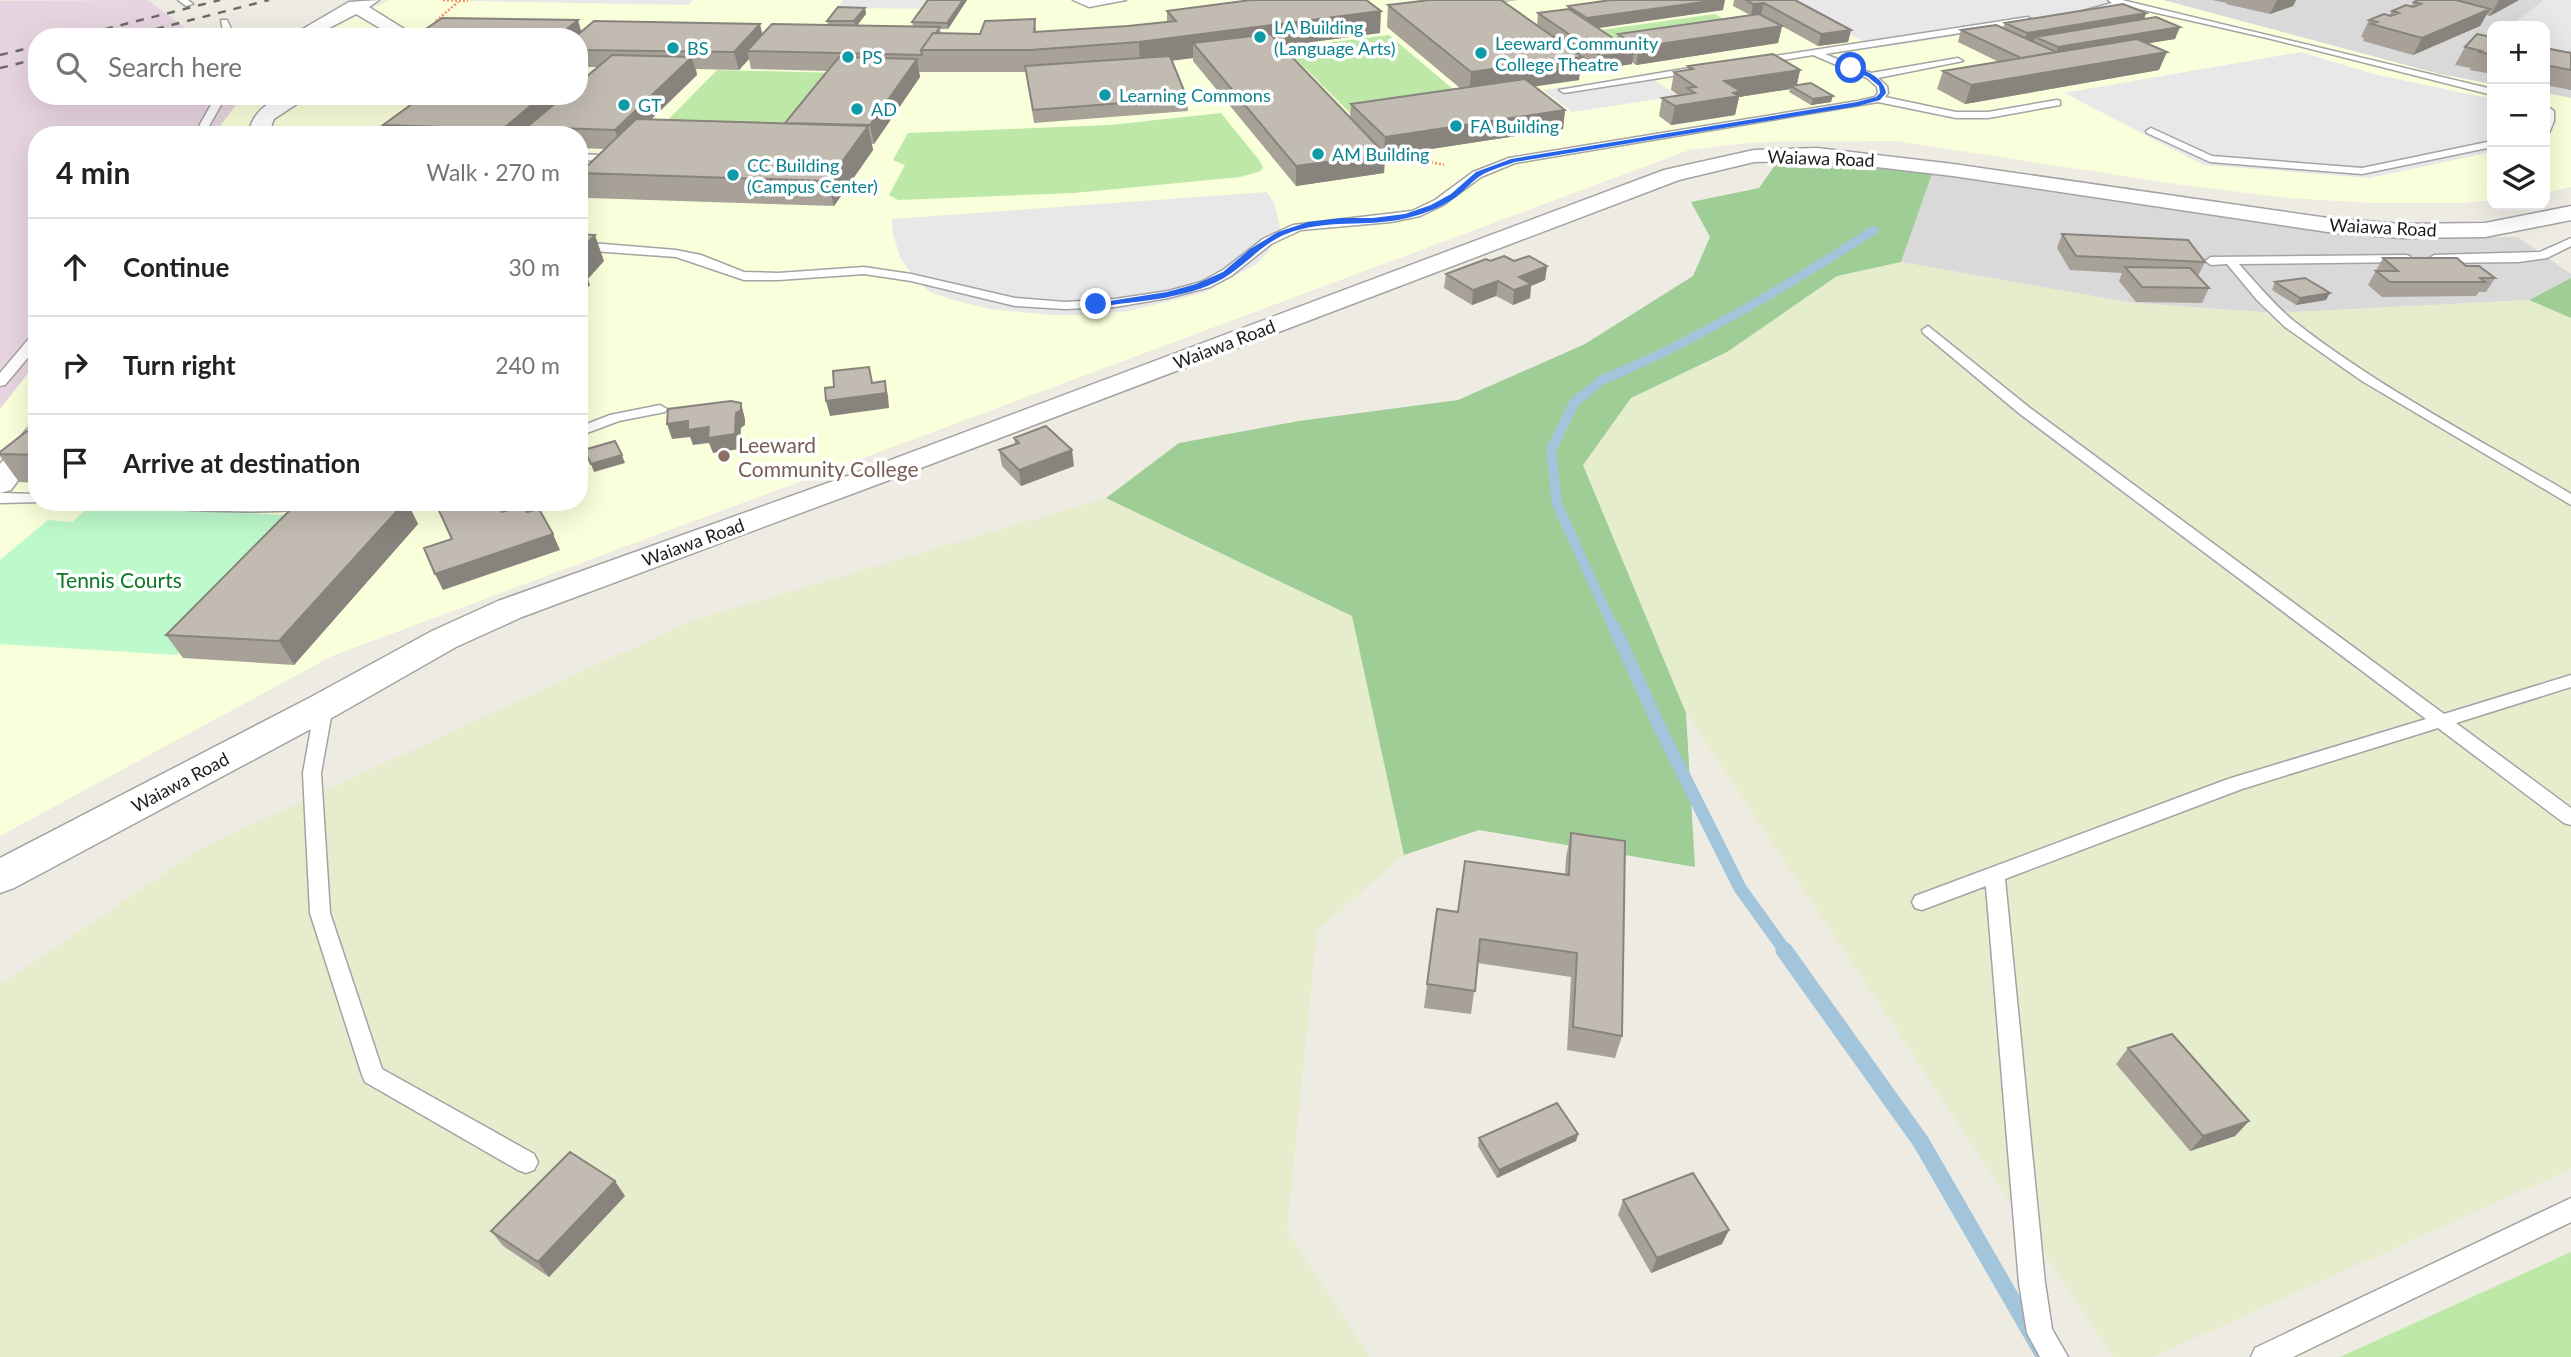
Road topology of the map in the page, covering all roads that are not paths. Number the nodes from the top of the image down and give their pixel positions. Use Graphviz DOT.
graph roads {
  1 [pos="1077,0"];
  2 [pos="1121,0"];
  3 [pos="2117,1"];
  4 [pos="363,3"];
  5 [pos="2075,13"];
  6 [pos="2040,18"];
  7 [pos="224,22"];
  8 [pos="227,28"];
  9 [pos="315,28"];
  10 [pos="396,28"];
  11 [pos="1815,53"];
  12 [pos="1958,61"];
  13 [pos="1749,62"];
  14 [pos="1709,68"];
  15 [pos="1870,76"];
  16 [pos="1564,90"];
  17 [pos="2487,91"];
  18 [pos="1878,99"];
  19 [pos="2057,103"];
  20 [pos="216,105"];
  21 [pos="280,105"];
  22 [pos="204,126"];
  23 [pos="260,126"];
  24 [pos="2151,131"];
  25 [pos="2487,145"];
  26 [pos="588,157"];
  27 [pos="601,158"];
  28 [pos="2571,213"];
  29 [pos="2524,224"];
  30 [pos="2571,241"];
  31 [pos="588,247"];
  32 [pos="2211,261"];
  33 [pos="2230,261"];
  34 [pos="1927,330"];
  35 [pos="28,349"];
  36 [pos="0,382"];
  37 [pos="660,410"];
  38 [pos="588,428"];
  39 [pos="28,447"];
  40 [pos="0,484"];
  41 [pos="0,498"];
  42 [pos="28,499"];
  43 [pos="2571,500"];
  44 [pos="2571,681"];
  45 [pos="324,706"];
  46 [pos="2439,720"];
  47 [pos="2571,818"];
  48 [pos="1996,875"];
  49 [pos="0,877"];
  50 [pos="1922,902"];
  51 [pos="526,1162"];
  52 [pos="2571,1210"];
  53 [pos="2054,1357"];
  54 [pos="2264,1357"];
  1 -- 2 [label="lane"];
  3 -- 5 [label="lane"];
  3 -- 17 [label="lane"];
  4 -- 9 [label="street"];
  4 -- 10 [label="street"];
  6 -- 11 [label="lane"];
  7 -- 8 [label="lane"];
  11 -- 13 [label="lane"];
  11 -- 15 [label="lane"];
  12 -- 15 [label="lane"];
  14 -- 16 [label="lane"];
  15 -- 18 [label="lane"];
  18 -- 19 [label="lane"];
  18 -- 31 [label="lane"];
  20 -- 22 [label="lane"];
  21 -- 23 [label="street"];
  24 -- 25 [label="lane"];
  26 -- 27 [label="lane"];
  28 -- 29 [label="street, Waiawa Road"];
  29 -- 30 [label="street, Waiawa Road"];
  29 -- 45 [label="street, Waiawa Road"];
  30 -- 33 [label="lane"];
  32 -- 33 [label="lane"];
  33 -- 43 [label="lane"];
  34 -- 46 [label="lane"];
  35 -- 36 [label="lane"];
  37 -- 38 [label="lane"];
  39 -- 40 [label="street"];
  41 -- 42 [label="lane"];
  44 -- 46 [label="lane"];
  45 -- 49 [label="street, Waiawa Road"];
  45 -- 51 [label="lane"];
  46 -- 47 [label="lane"];
  46 -- 48 [label="lane"];
  48 -- 50 [label="lane"];
  48 -- 53 [label="lane"];
  52 -- 54 [label="lane"];
}
